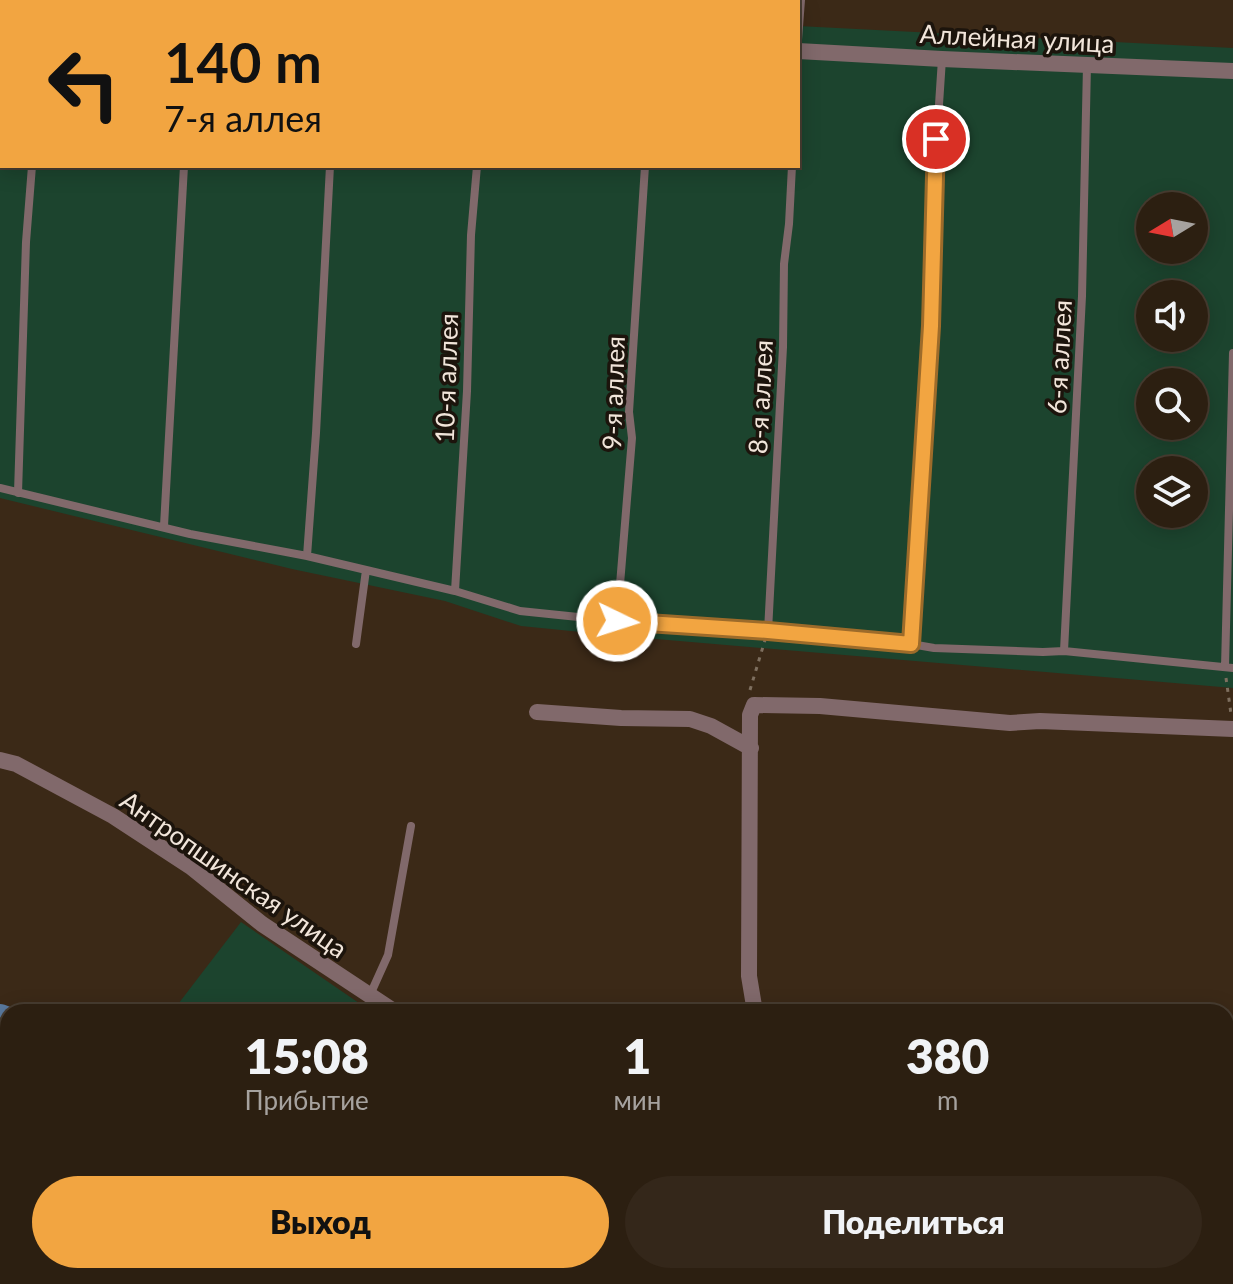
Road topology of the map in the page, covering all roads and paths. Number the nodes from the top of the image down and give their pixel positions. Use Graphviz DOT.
graph roads {
  1 [pos="800,51"];
  2 [pos="942,59"];
  3 [pos="1087,65"];
  4 [pos="1233,71"];
  5 [pos="32,168"];
  6 [pos="184,168"];
  7 [pos="330,168"];
  8 [pos="477,168"];
  9 [pos="645,168"];
  10 [pos="792,168"];
  11 [pos="1233,353"];
  12 [pos="0,488"];
  13 [pos="18,493"];
  14 [pos="164,526"];
  15 [pos="307,556"];
  16 [pos="366,570"];
  17 [pos="455,591"];
  18 [pos="617,621"];
  19 [pos="768,631"];
  20 [pos="356,644"];
  21 [pos="911,644"];
  22 [pos="1064,651"];
  23 [pos="1229,667"];
  24 [pos="754,705"];
  25 [pos="537,712"];
  26 [pos="1233,727"];
  27 [pos="751,748"];
  28 [pos="0,760"];
  29 [pos="411,826"];
  30 [pos="370,996"];
  31 [pos="382,1004"];
  32 [pos="754,1004"];
  1 -- 2 [label="street, Аллейная улица"];
  2 -- 3 [label="street, Аллейная улица"];
  2 -- 21 [label="lane"];
  3 -- 4 [label="street, Аллейная улица"];
  3 -- 22 [label="lane, 6-я аллея"];
  5 -- 13 [label="lane"];
  6 -- 14 [label="lane"];
  7 -- 15 [label="lane"];
  8 -- 17 [label="lane, 10-я аллея"];
  9 -- 18 [label="lane, 9-я аллея"];
  10 -- 19 [label="lane, 8-я аллея"];
  11 -- 23 [label="lane"];
  12 -- 13 [label="lane"];
  13 -- 14 [label="lane"];
  14 -- 15 [label="lane"];
  15 -- 16 [label="lane"];
  16 -- 17 [label="lane"];
  16 -- 20 [label="lane"];
  17 -- 18 [label="lane"];
  18 -- 19 [label="lane"];
  19 -- 21 [label="lane"];
  19 -- 24 [label="path"];
  21 -- 22 [label="lane"];
  22 -- 23 [label="lane"];
  23 -- 26 [label="path"];
  24 -- 26 [label="street"];
  24 -- 27 [label="street"];
  25 -- 27 [label="street"];
  27 -- 32 [label="street"];
  28 -- 30 [label="street, Антропшинская улица"];
  29 -- 30 [label="lane"];
  30 -- 31 [label="street, Антропшинская улица"];
}
